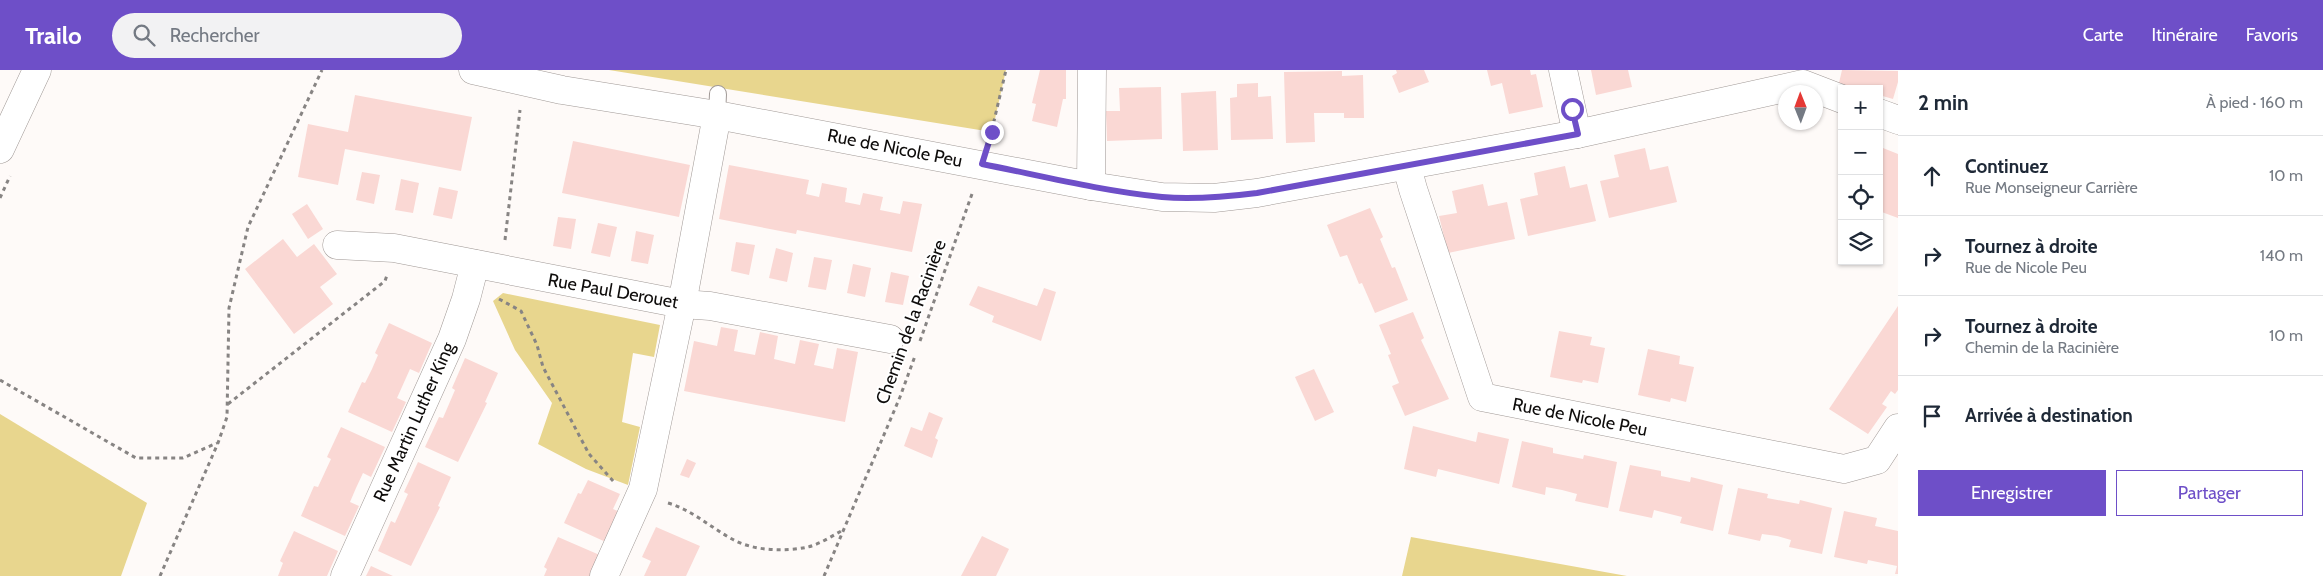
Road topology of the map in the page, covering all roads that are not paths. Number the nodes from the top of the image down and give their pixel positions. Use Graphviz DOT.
graph roads {
  1 [pos="37,70"];
  2 [pos="473,70"];
  3 [pos="1092,70"];
  4 [pos="1563,70"];
  5 [pos="1805,77"];
  6 [pos="1838,97"];
  7 [pos="718,104"];
  8 [pos="1883,114"];
  9 [pos="1898,120"];
  10 [pos="1578,134"];
  11 [pos="0,149"];
  12 [pos="1407,167"];
  13 [pos="1091,186"];
  14 [pos="337,245"];
  15 [pos="475,264"];
  16 [pos="682,304"];
  17 [pos="890,339"];
  18 [pos="1898,428"];
  19 [pos="345,576"];
  20 [pos="604,576"];
  1 -- 11 [label="street"];
  2 -- 7 [label="street, Rue de Nicole Peu"];
  3 -- 13 [label="street"];
  4 -- 10 [label="street"];
  5 -- 6 [label="street, Rue de Nicole Peu"];
  5 -- 10 [label="street, Rue de Nicole Peu"];
  7 -- 13 [label="street, Rue de Nicole Peu"];
  7 -- 16 [label="street"];
  8 -- 9 [label="street"];
  10 -- 12 [label="street, Rue de Nicole Peu"];
  12 -- 13 [label="street, Rue de Nicole Peu"];
  12 -- 18 [label="street, Rue de Nicole Peu"];
  14 -- 15 [label="street, Rue Paul Derouet"];
  15 -- 16 [label="street, Rue Paul Derouet"];
  15 -- 19 [label="street, Rue Martin Luther King"];
  16 -- 17 [label="street, Rue Paul Derouet"];
  16 -- 20 [label="street"];
}
